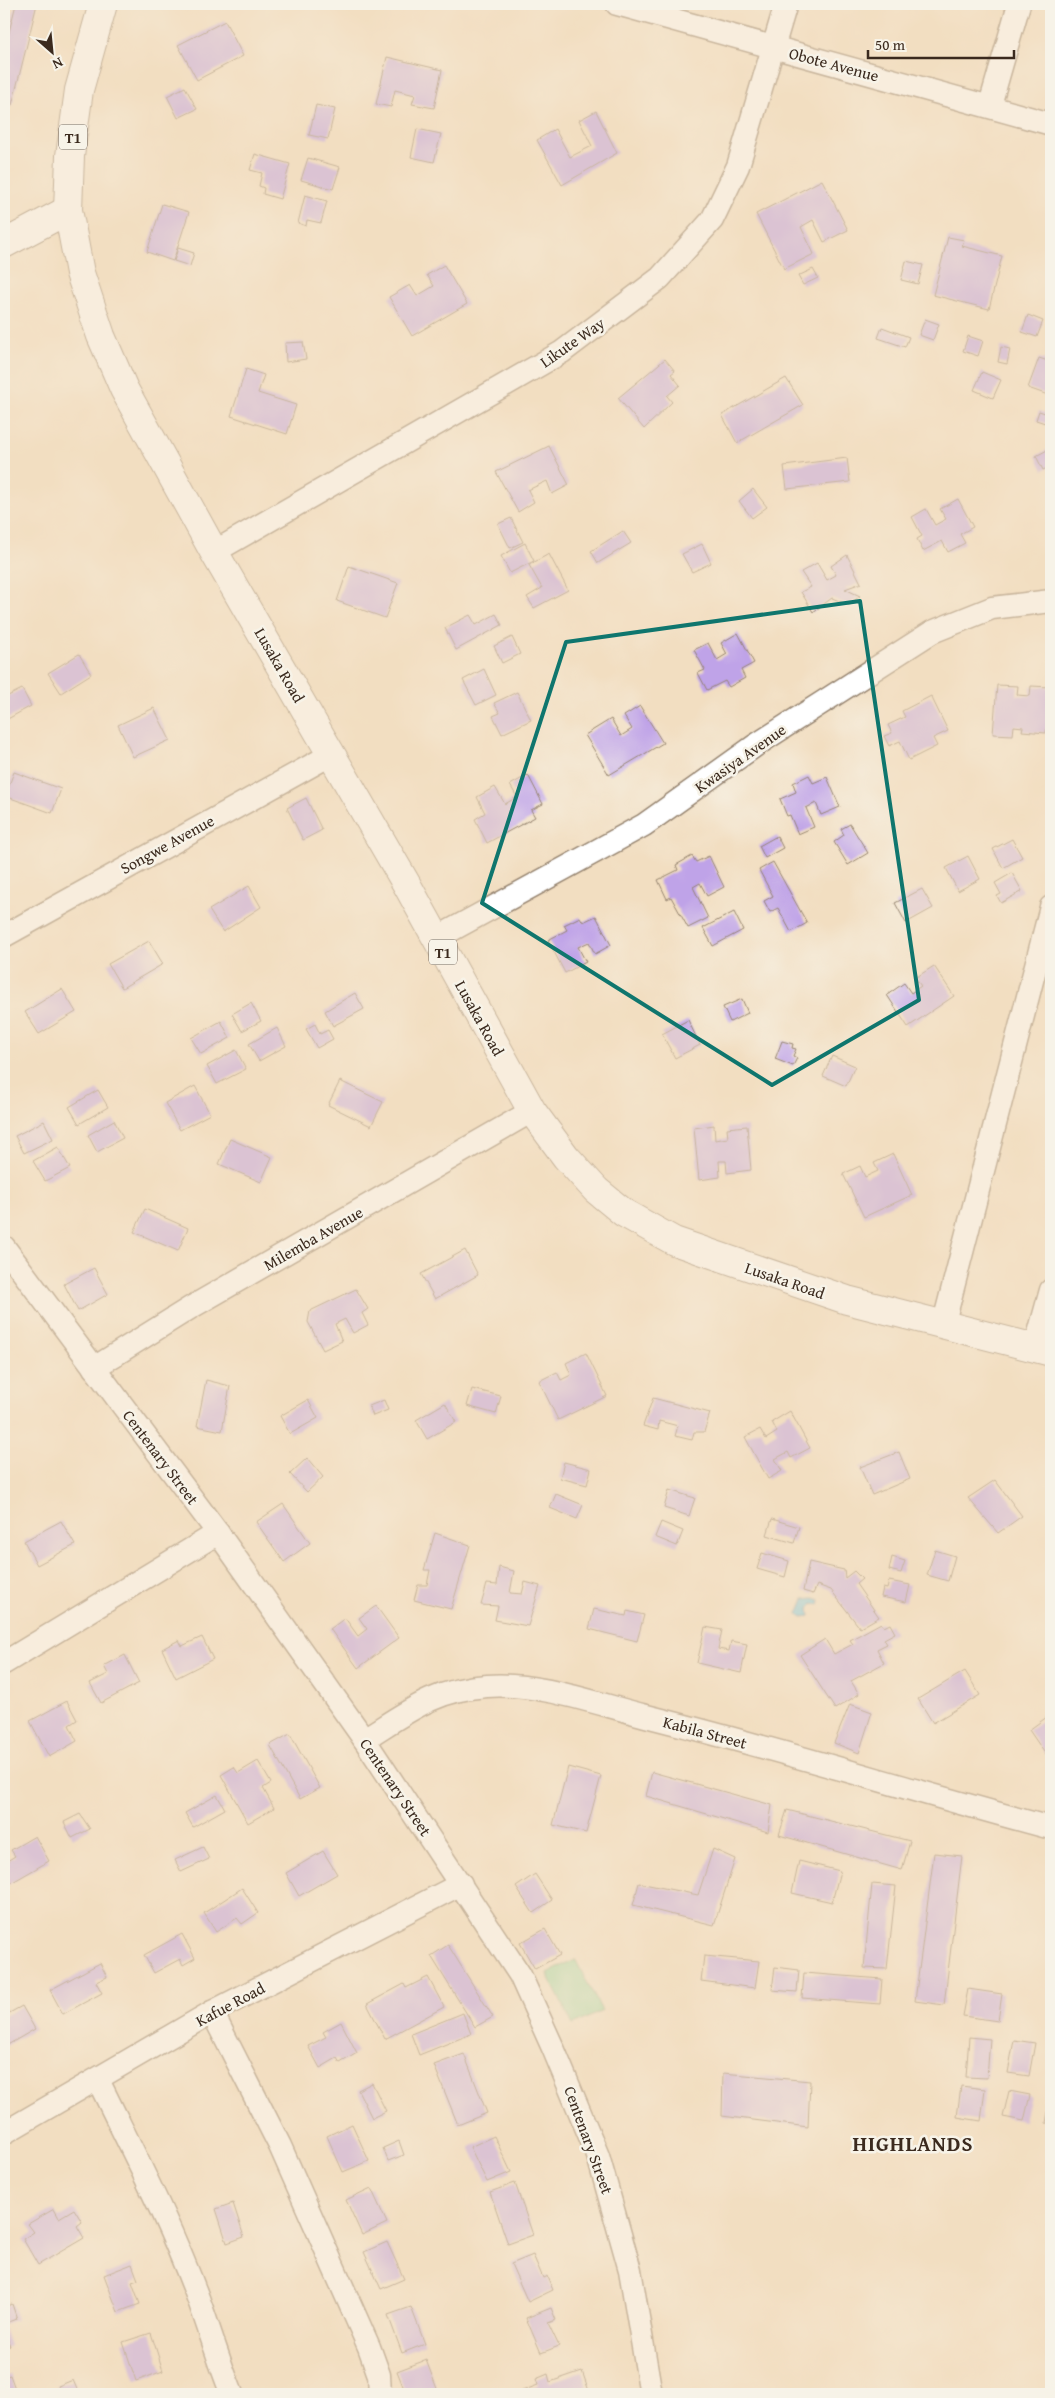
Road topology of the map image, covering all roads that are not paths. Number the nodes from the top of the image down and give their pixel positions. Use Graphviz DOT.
graph roads {
  1 [pos="103,4"];
  2 [pos="617,4"];
  3 [pos="786,4"];
  4 [pos="1019,4"];
  5 [pos="774,48"];
  6 [pos="990,106"];
  7 [pos="1051,124"];
  8 [pos="68,210"];
  9 [pos="4,244"];
  10 [pos="214,552"];
  11 [pos="1051,602"];
  12 [pos="332,754"];
  13 [pos="1051,908"];
  14 [pos="4,936"];
  15 [pos="435,939"];
  16 [pos="532,1111"];
  17 [pos="4,1247"];
  18 [pos="1051,1290"];
  19 [pos="943,1326"];
  20 [pos="1043,1350"];
  21 [pos="94,1368"];
  22 [pos="218,1534"];
  23 [pos="4,1663"];
  24 [pos="364,1739"];
  25 [pos="1051,1828"];
  26 [pos="461,1884"];
  27 [pos="212,2012"];
  28 [pos="98,2080"];
  29 [pos="4,2132"];
  30 [pos="232,2394"];
  31 [pos="380,2394"];
  32 [pos="651,2394"];
  1 -- 8 [label="main road, T1"];
  2 -- 5 [label="street, Obote Avenue"];
  3 -- 5 [label="street, Likute Way"];
  4 -- 6 [label="street"];
  5 -- 6 [label="street, Obote Avenue"];
  5 -- 10 [label="street, Likute Way"];
  6 -- 7 [label="street, Obote Avenue"];
  8 -- 9 [label="main road"];
  8 -- 10 [label="main road, Lusaka Road / T1"];
  10 -- 12 [label="main road, Lusaka Road / T1"];
  11 -- 15 [label="street, Kwasiya Avenue"];
  12 -- 14 [label="street, Songwe Avenue"];
  12 -- 15 [label="main road, Lusaka Road / T1"];
  13 -- 19 [label="street"];
  15 -- 16 [label="main road, Lusaka Road / T1"];
  16 -- 19 [label="main road, Lusaka Road / T1"];
  16 -- 21 [label="street, Milemba Avenue"];
  17 -- 21 [label="street, Centenary Street"];
  18 -- 20 [label="street"];
  19 -- 20 [label="main road, Lusaka Road / T1"];
  21 -- 22 [label="street, Centenary Street"];
  22 -- 23 [label="street"];
  22 -- 24 [label="street, Centenary Street"];
  24 -- 25 [label="street, Kabila Street"];
  24 -- 26 [label="street, Centenary Street"];
  26 -- 27 [label="street, Kafue Road"];
  26 -- 32 [label="street, Centenary Street"];
  27 -- 28 [label="street, Kafue Road"];
  27 -- 31 [label="street"];
  28 -- 29 [label="street, Kafue Road"];
  28 -- 30 [label="street"];
}
